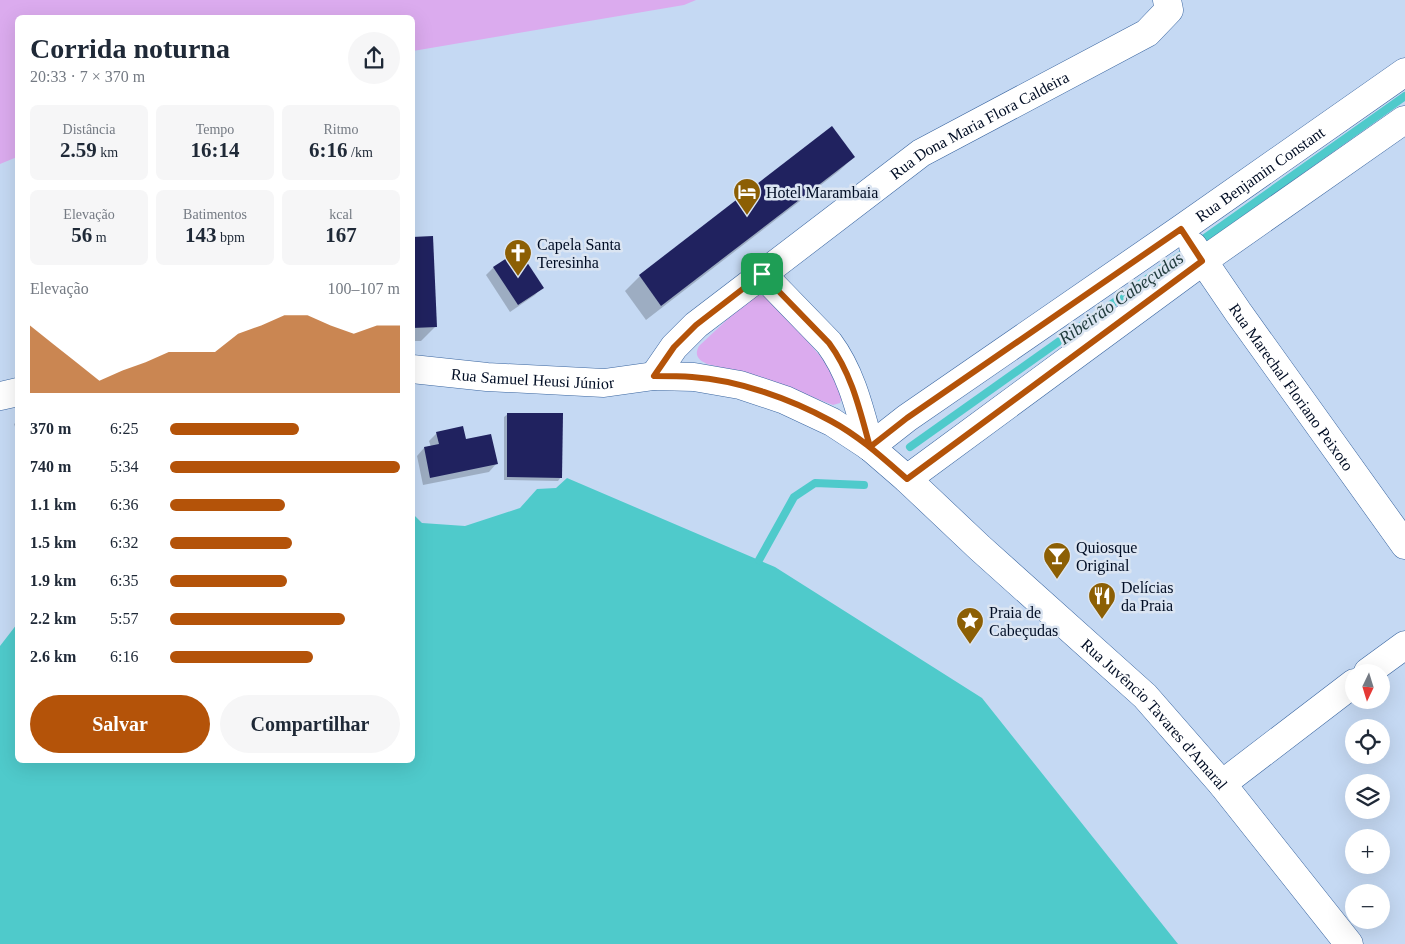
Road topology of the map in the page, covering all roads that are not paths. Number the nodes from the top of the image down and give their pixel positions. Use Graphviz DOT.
graph roads {
  1 [pos="1167,0"];
  2 [pos="1395,79"];
  3 [pos="1404,121"];
  4 [pos="1192,246"];
  5 [pos="762,274"];
  6 [pos="415,369"];
  7 [pos="654,376"];
  8 [pos="15,393"];
  9 [pos="0,396"];
  10 [pos="870,447"];
  11 [pos="907,479"];
  12 [pos="1405,544"];
  13 [pos="1405,645"];
  14 [pos="1379,664"];
  15 [pos="1345,691"];
  16 [pos="1222,784"];
  17 [pos="1349,944"];
  1 -- 5 [label="street, Rua Dona Maria Flora Caldeira"];
  2 -- 3 [label="street"];
  2 -- 4 [label="street, Rua Benjamin Constant"];
  3 -- 4 [label="street, Rua Benjamin Constant"];
  4 -- 10 [label="street, Rua Benjamin Constant"];
  4 -- 11 [label="street, Rua Benjamin Constant"];
  4 -- 12 [label="street, Rua Marechal Floriano Peixoto"];
  5 -- 7 [label="street, Rua Dona Maria Flora Caldeira"];
  5 -- 10 [label="street"];
  6 -- 7 [label="street, Rua Samuel Heusi Júnior"];
  7 -- 10 [label="street, Rua Juvêncio Tavares d'Amaral"];
  8 -- 9 [label="street"];
  10 -- 11 [label="street, Rua Juvêncio Tavares d'Amaral"];
  11 -- 16 [label="street, Rua Juvêncio Tavares d'Amaral"];
  13 -- 14 [label="street"];
  15 -- 16 [label="street"];
  16 -- 17 [label="street, Rua Juvêncio Tavares d'Amaral"];
}
